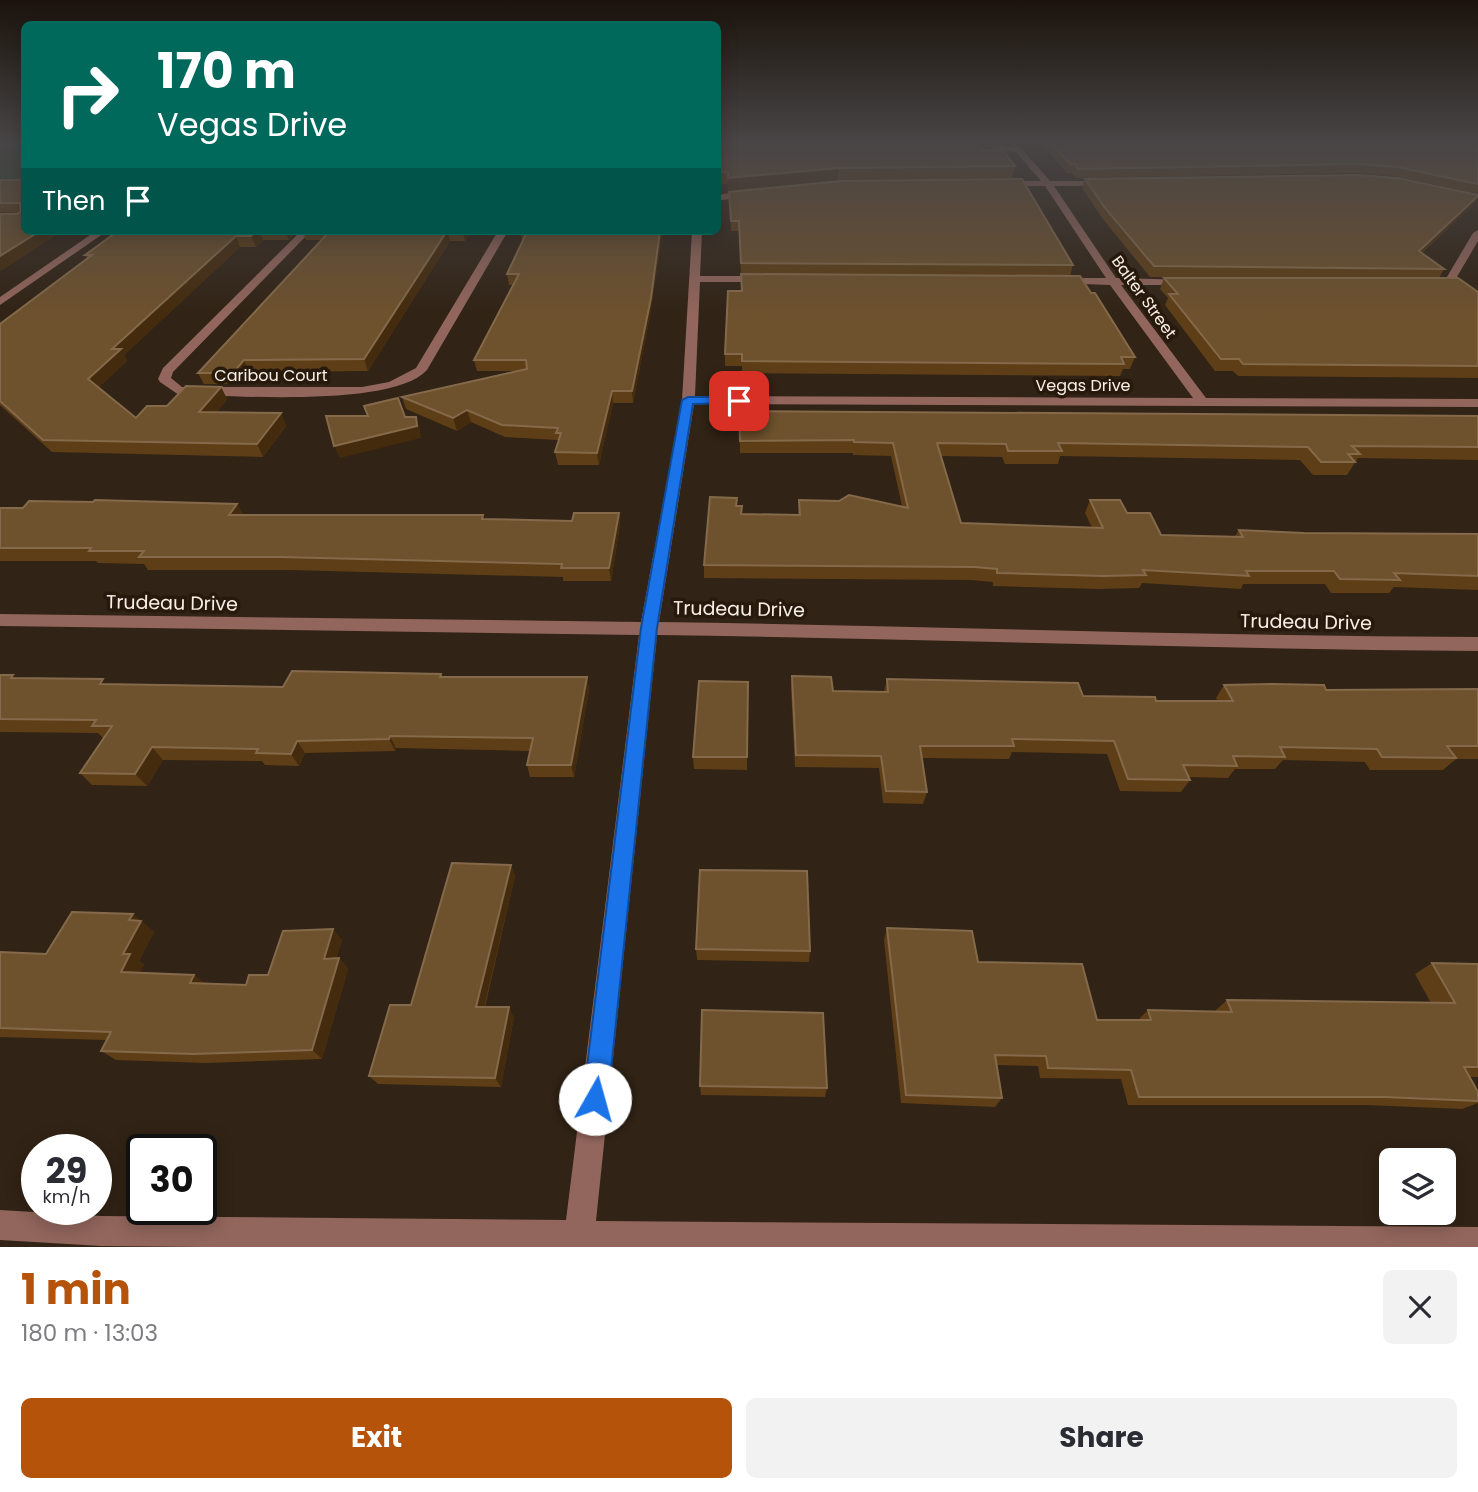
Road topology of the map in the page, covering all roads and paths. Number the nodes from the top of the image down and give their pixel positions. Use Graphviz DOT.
graph roads {
  1 [pos="1058,199"];
  2 [pos="1478,233"];
  3 [pos="96,235"];
  4 [pos="302,235"];
  5 [pos="501,235"];
  6 [pos="697,235"];
  7 [pos="696,279"];
  8 [pos="778,279"];
  9 [pos="1043,281"];
  10 [pos="1113,281"];
  11 [pos="1196,282"];
  12 [pos="1419,284"];
  13 [pos="0,302"];
  14 [pos="688,400"];
  15 [pos="1203,403"];
  16 [pos="1478,403"];
  17 [pos="0,620"];
  18 [pos="649,628"];
  19 [pos="1478,644"];
  20 [pos="0,1224"];
  21 [pos="579,1241"];
  22 [pos="1478,1242"];
  1 -- 10 [label="street, Balter Street"];
  2 -- 12 [label="street"];
  3 -- 13 [label="street"];
  4 -- 5 [label="street, Caribou Court"];
  6 -- 7 [label="street"];
  7 -- 8 [label="street"];
  7 -- 14 [label="street"];
  9 -- 10 [label="street"];
  10 -- 11 [label="street"];
  10 -- 15 [label="street, Balter Street"];
  14 -- 15 [label="street, Vegas Drive"];
  14 -- 18 [label="street"];
  15 -- 16 [label="street, Vegas Drive"];
  17 -- 18 [label="street, Trudeau Drive"];
  18 -- 19 [label="street, Trudeau Drive"];
  18 -- 21 [label="street"];
  20 -- 21 [label="street"];
  21 -- 22 [label="street"];
}
